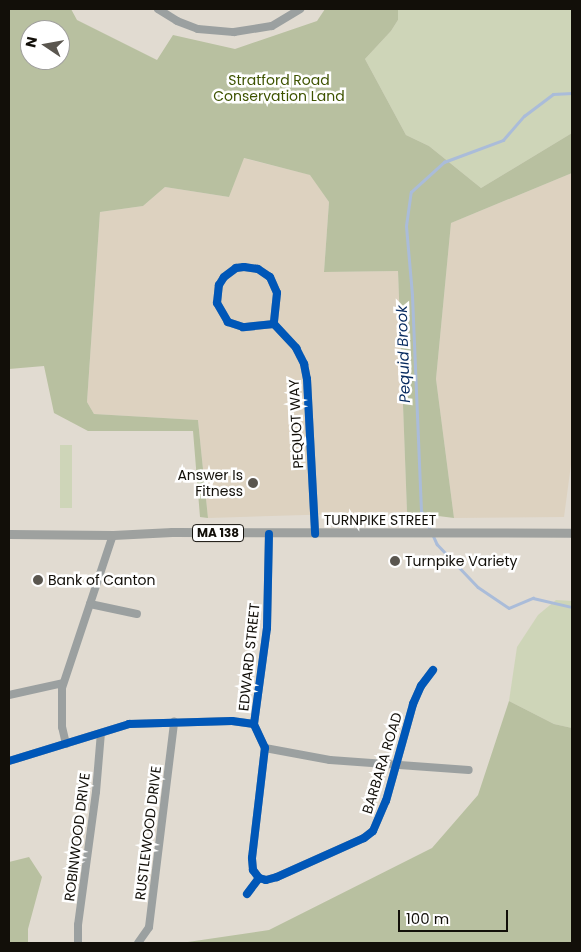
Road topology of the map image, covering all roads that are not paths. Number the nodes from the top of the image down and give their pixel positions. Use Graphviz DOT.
graph roads {
  1 [pos="158,9"];
  2 [pos="300,9"];
  3 [pos="274,324"];
  4 [pos="572,533"];
  5 [pos="9,534"];
  6 [pos="113,534"];
  7 [pos="269,534"];
  8 [pos="315,534"];
  9 [pos="90,604"];
  10 [pos="137,614"];
  11 [pos="434,670"];
  12 [pos="63,683"];
  13 [pos="9,694"];
  14 [pos="174,722"];
  15 [pos="254,724"];
  16 [pos="101,733"];
  17 [pos="66,744"];
  18 [pos="265,748"];
  19 [pos="9,761"];
  20 [pos="395,765"];
  21 [pos="469,770"];
  22 [pos="259,878"];
  23 [pos="247,894"];
  24 [pos="78,943"];
  25 [pos="138,943"];
  1 -- 2 [label="street"];
  3 -- 3 [label="street"];
  3 -- 8 [label="street, PEQUOT WAY"];
  4 -- 8 [label="main road, TURNPIKE STREET / MA 138"];
  5 -- 6 [label="main road, TURNPIKE STREET / MA 138"];
  6 -- 7 [label="main road, TURNPIKE STREET / MA 138"];
  6 -- 9 [label="street"];
  7 -- 8 [label="main road, TURNPIKE STREET / MA 138"];
  7 -- 15 [label="street, EDWARD STREET"];
  9 -- 10 [label="street"];
  9 -- 12 [label="street"];
  11 -- 20 [label="street, BARBARA ROAD"];
  12 -- 13 [label="street"];
  12 -- 17 [label="street"];
  14 -- 15 [label="street"];
  14 -- 16 [label="street"];
  14 -- 25 [label="street, RUSTLEWOOD DRIVE"];
  15 -- 18 [label="street, EDWARD STREET"];
  16 -- 17 [label="street"];
  16 -- 24 [label="street, ROBINWOOD DRIVE"];
  17 -- 19 [label="street"];
  18 -- 20 [label="street"];
  18 -- 22 [label="street"];
  20 -- 21 [label="street"];
  20 -- 22 [label="street, BARBARA ROAD"];
  22 -- 23 [label="street"];
}
